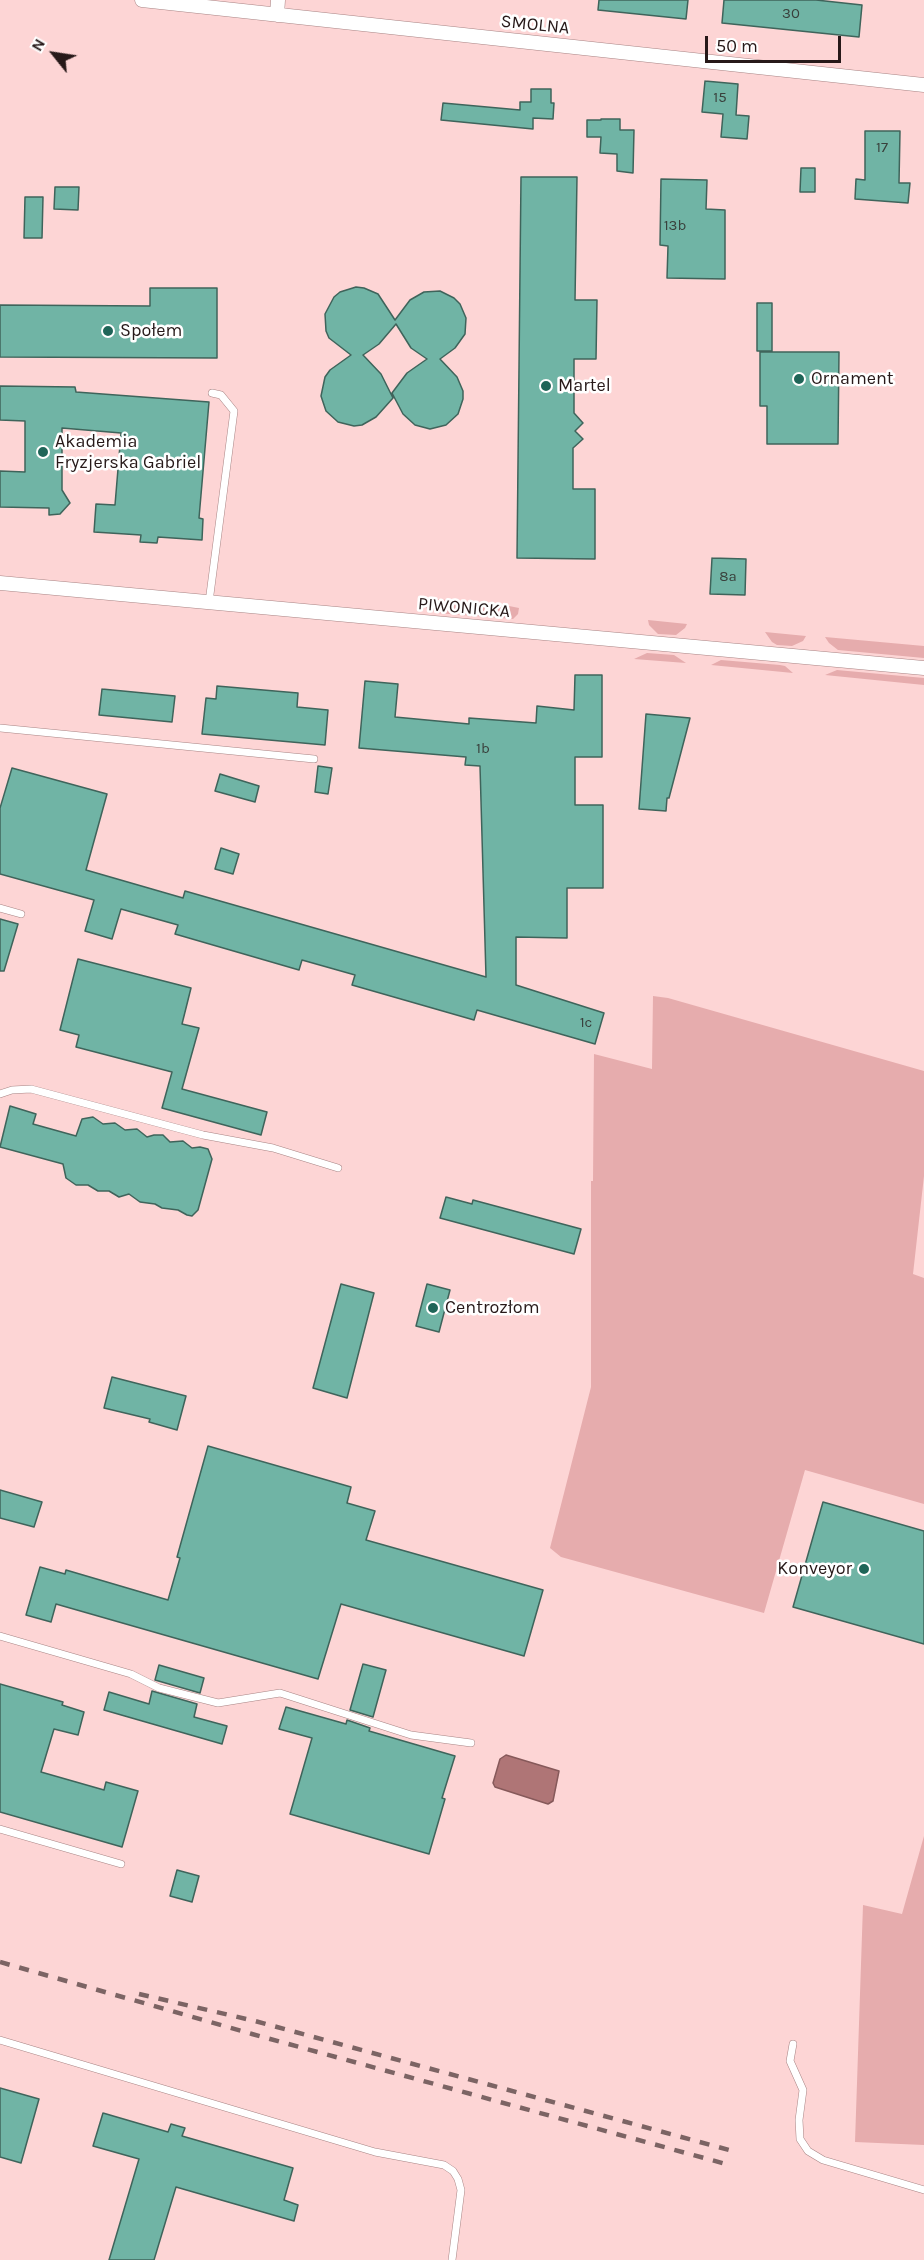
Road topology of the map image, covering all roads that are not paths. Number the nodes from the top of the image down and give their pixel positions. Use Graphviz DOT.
graph roads {
  1 [pos="142,0"];
  2 [pos="278,0"];
  3 [pos="277,15"];
  4 [pos="924,85"];
  5 [pos="212,393"];
  6 [pos="0,583"];
  7 [pos="209,602"];
  8 [pos="924,668"];
  9 [pos="0,728"];
  10 [pos="314,759"];
  11 [pos="0,908"];
  12 [pos="21,914"];
  13 [pos="0,1094"];
  14 [pos="338,1168"];
  15 [pos="0,1636"];
  16 [pos="471,1743"];
  17 [pos="0,1829"];
  18 [pos="122,1864"];
  19 [pos="0,2040"];
  20 [pos="792,2044"];
  21 [pos="924,2190"];
  22 [pos="452,2260"];
  1 -- 3 [label="street, SMOLNA"];
  2 -- 3 [label="street"];
  3 -- 4 [label="street, SMOLNA"];
  5 -- 7 [label="lane"];
  6 -- 7 [label="street, PIWONICKA"];
  7 -- 8 [label="street, PIWONICKA"];
  9 -- 10 [label="lane"];
  11 -- 12 [label="lane"];
  13 -- 14 [label="lane"];
  15 -- 16 [label="lane"];
  17 -- 18 [label="lane"];
  19 -- 22 [label="lane"];
  20 -- 21 [label="lane"];
}
